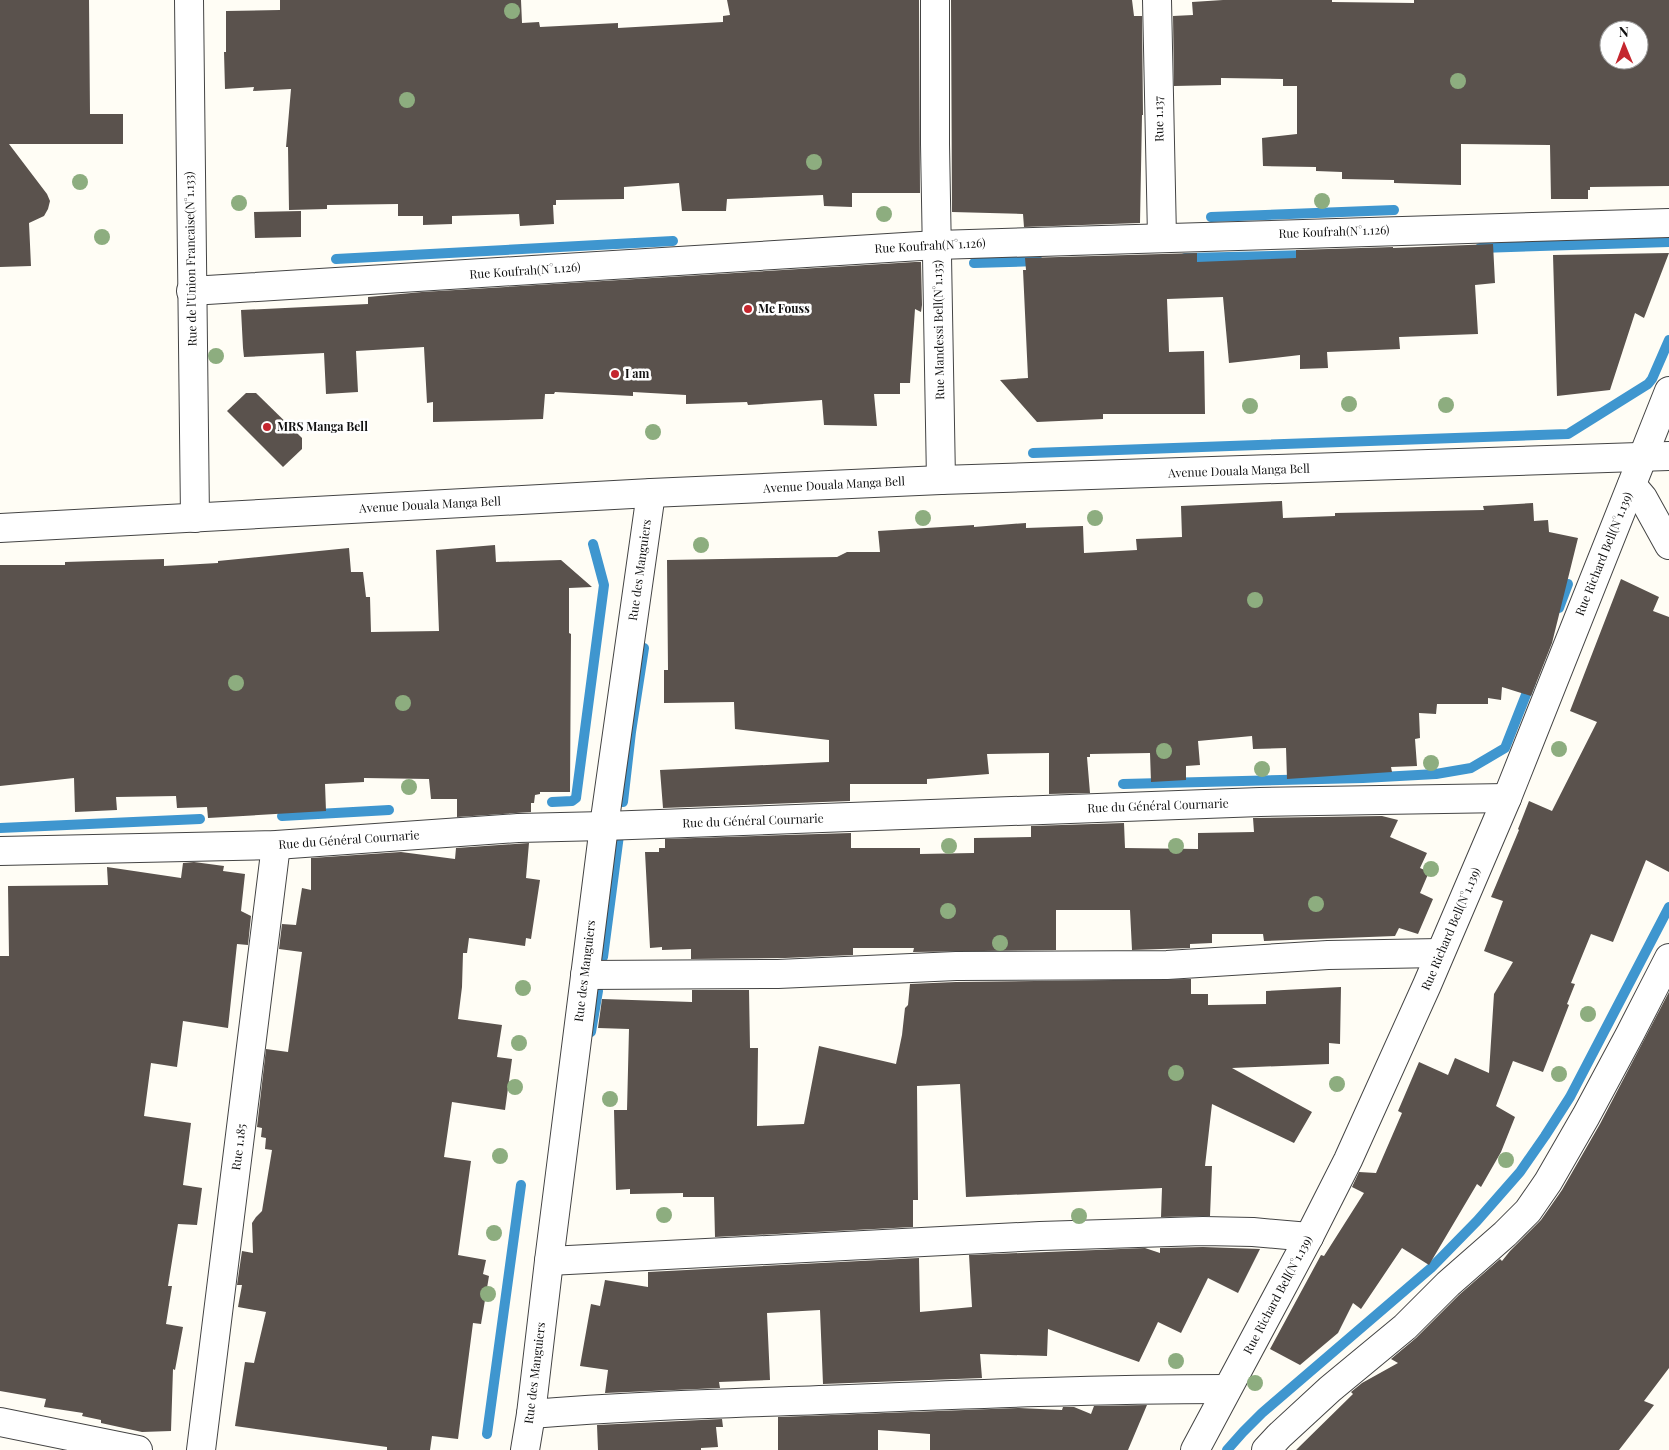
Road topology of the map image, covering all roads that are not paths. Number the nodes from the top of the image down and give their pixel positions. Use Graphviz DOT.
graph roads {
  1 [pos="189,0"];
  2 [pos="935,0"];
  3 [pos="1157,0"];
  4 [pos="1669,223"];
  5 [pos="1162,237"];
  6 [pos="937,245"];
  7 [pos="191,291"];
  8 [pos="1669,391"];
  9 [pos="1669,456"];
  10 [pos="1642,457"];
  11 [pos="941,480"];
  12 [pos="1632,485"];
  13 [pos="651,493"];
  14 [pos="195,518"];
  15 [pos="0,528"];
  16 [pos="1669,545"];
  17 [pos="1507,798"];
  18 [pos="604,826"];
  19 [pos="276,845"];
  20 [pos="0,851"];
  21 [pos="1440,953"];
  22 [pos="1669,958"];
  23 [pos="585,975"];
  24 [pos="1309,1237"];
  25 [pos="549,1261"];
  26 [pos="1227,1389"];
  27 [pos="531,1414"];
  28 [pos="0,1422"];
  29 [pos="138,1450"];
  30 [pos="201,1450"];
  31 [pos="525,1450"];
  32 [pos="1195,1450"];
  33 [pos="1266,1450"];
  1 -- 7 [label="street, Rue de l'Union Francaise(N°1.133)"];
  2 -- 6 [label="street, Rue Mandessi Bell(N°1.135)"];
  3 -- 5 [label="street, Rue 1.137"];
  4 -- 5 [label="street, Rue Koufrah(N°1.126)"];
  5 -- 6 [label="street, Rue Koufrah(N°1.126)"];
  6 -- 7 [label="street, Rue Koufrah(N°1.126)"];
  6 -- 11 [label="street, Rue Mandessi Bell(N°1.135)"];
  7 -- 14 [label="street, Rue de l'Union Francaise(N°1.133)"];
  8 -- 10 [label="street, Rue Richard Bell(N°1.139)"];
  9 -- 10 [label="street, Avenue Douala Manga Bell"];
  10 -- 11 [label="street, Avenue Douala Manga Bell"];
  10 -- 12 [label="street, Rue Richard Bell(N°1.139)"];
  11 -- 13 [label="street, Avenue Douala Manga Bell"];
  12 -- 16 [label="street"];
  12 -- 17 [label="street, Rue Richard Bell(N°1.139)"];
  13 -- 14 [label="street, Avenue Douala Manga Bell"];
  13 -- 18 [label="street, Rue des Manguiers"];
  14 -- 15 [label="street, Avenue Douala Manga Bell"];
  17 -- 18 [label="street, Rue du Général Cournarie"];
  17 -- 21 [label="street, Rue Richard Bell(N°1.139)"];
  18 -- 19 [label="street, Rue du Général Cournarie"];
  18 -- 23 [label="street, Rue des Manguiers"];
  19 -- 20 [label="street, Rue du Général Cournarie"];
  19 -- 30 [label="street, Rue 1.185"];
  21 -- 23 [label="street"];
  21 -- 24 [label="street, Rue Richard Bell(N°1.139)"];
  22 -- 33 [label="street"];
  23 -- 25 [label="street, Rue des Manguiers"];
  24 -- 25 [label="street"];
  24 -- 26 [label="street, Rue Richard Bell(N°1.139)"];
  25 -- 27 [label="street, Rue des Manguiers"];
  26 -- 27 [label="street"];
  26 -- 32 [label="street, Rue Richard Bell(N°1.139)"];
  27 -- 31 [label="street, Rue des Manguiers"];
  28 -- 29 [label="street"];
}
